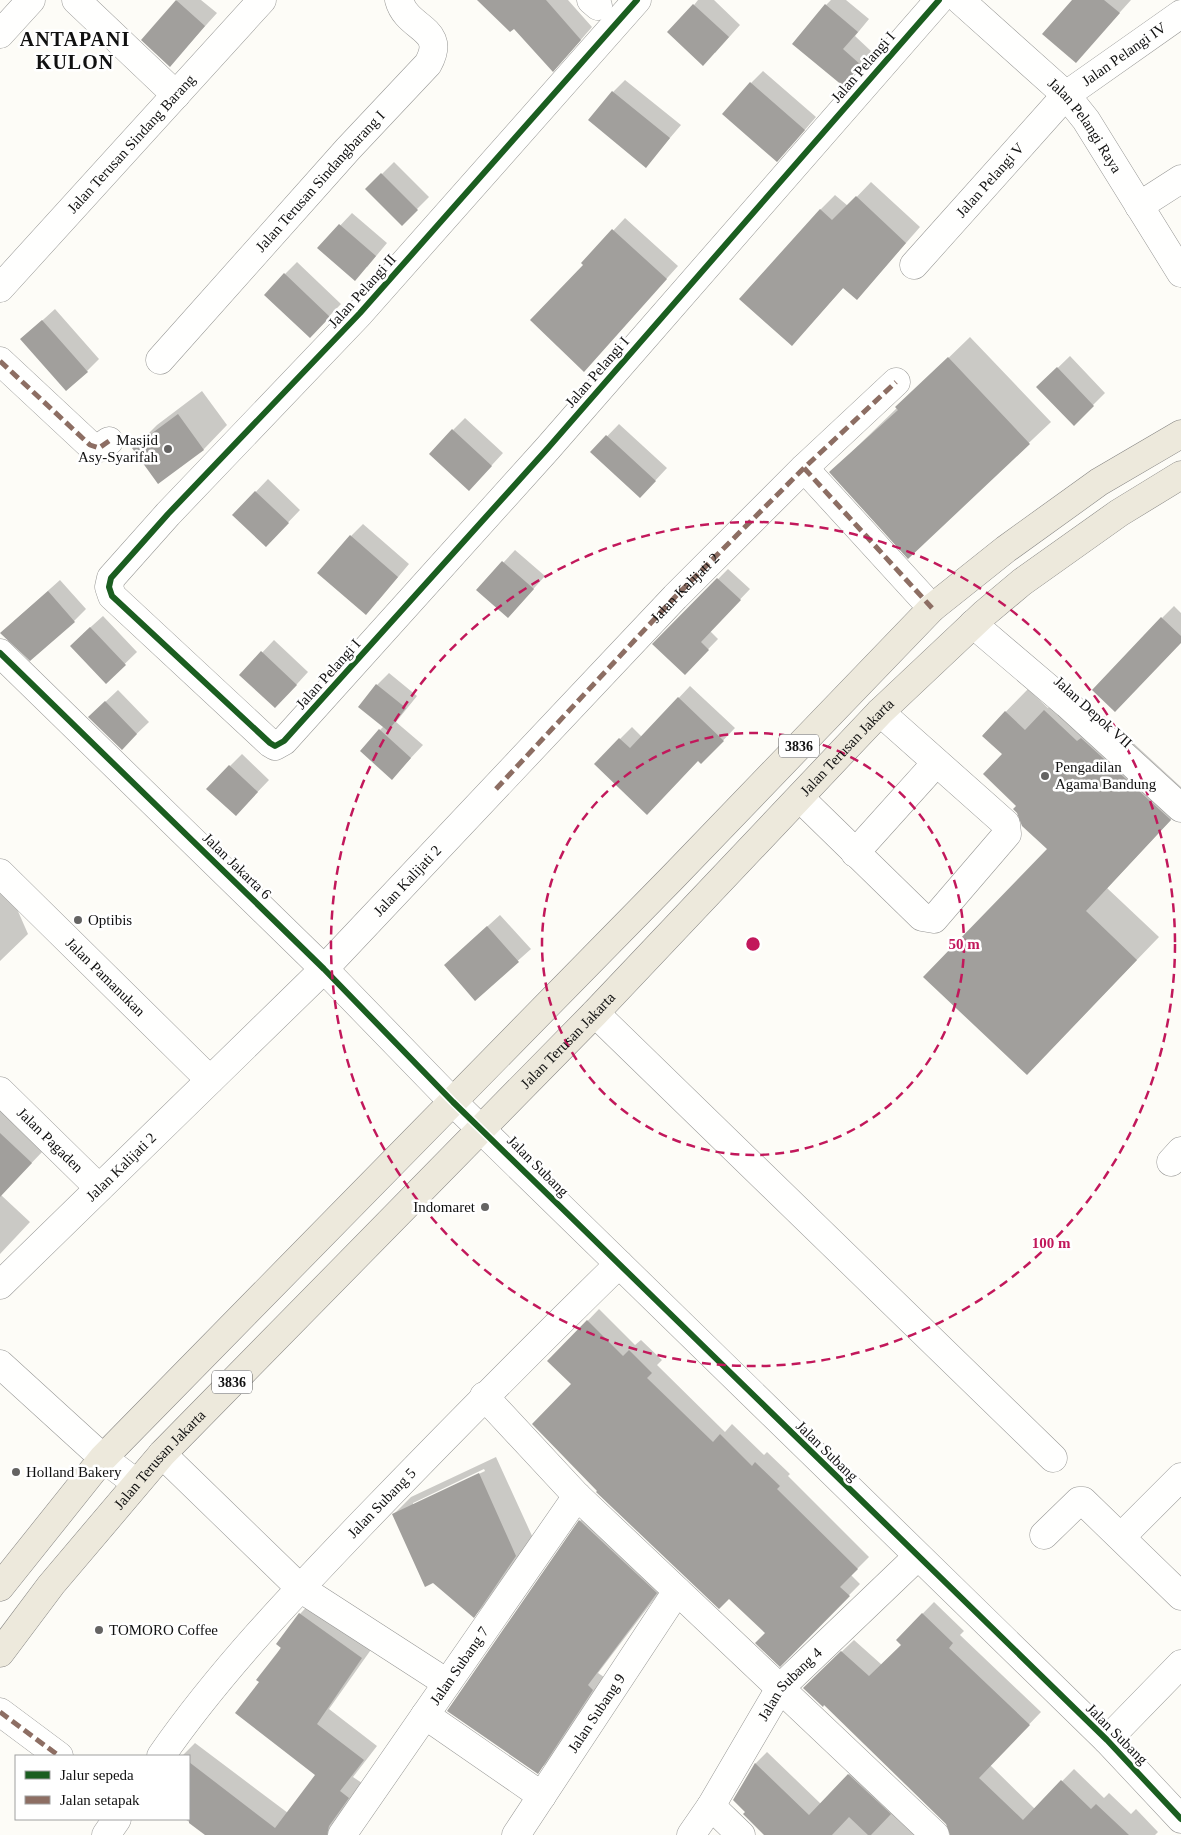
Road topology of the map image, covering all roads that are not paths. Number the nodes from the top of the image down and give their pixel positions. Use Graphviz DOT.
graph roads {
  1 [pos="31,0"];
  2 [pos="76,0"];
  3 [pos="262,0"];
  4 [pos="399,0"];
  5 [pos="637,0"];
  6 [pos="938,0"];
  7 [pos="960,0"];
  8 [pos="1181,14"];
  9 [pos="0,34"];
  10 [pos="176,95"];
  11 [pos="1066,95"];
  12 [pos="1181,179"];
  13 [pos="1139,206"];
  14 [pos="914,265"];
  15 [pos="1178,267"];
  16 [pos="0,288"];
  17 [pos="1181,295"];
  18 [pos="160,360"];
  19 [pos="0,361"];
  20 [pos="896,382"];
  21 [pos="1181,434"];
  22 [pos="109,440"];
  23 [pos="804,468"];
  24 [pos="1181,476"];
  25 [pos="932,608"];
  26 [pos="979,619"];
  27 [pos="0,653"];
  28 [pos="880,712"];
  29 [pos="266,740"];
  30 [pos="936,762"];
  31 [pos="1181,790"];
  32 [pos="800,798"];
  33 [pos="1181,808"];
  34 [pos="855,852"];
  35 [pos="0,873"];
  36 [pos="324,968"];
  37 [pos="595,1013"];
  38 [pos="210,1080"];
  39 [pos="0,1091"];
  40 [pos="453,1102"];
  41 [pos="481,1127"];
  42 [pos="100,1188"];
  43 [pos="619,1264"];
  44 [pos="0,1285"];
  45 [pos="0,1364"];
  46 [pos="484,1396"];
  47 [pos="162,1454"];
  48 [pos="103,1458"];
  49 [pos="1053,1458"];
  50 [pos="1181,1477"];
  51 [pos="136,1483"];
  52 [pos="578,1496"];
  53 [pos="1044,1535"];
  54 [pos="1122,1536"];
  55 [pos="917,1557"];
  56 [pos="0,1587"];
  57 [pos="300,1588"];
  58 [pos="678,1591"];
  59 [pos="1181,1596"];
  60 [pos="0,1652"];
  61 [pos="1181,1664"];
  62 [pos="447,1683"];
  63 [pos="780,1688"];
  64 [pos="0,1712"];
  65 [pos="425,1715"];
  66 [pos="1107,1740"];
  67 [pos="58,1755"];
  68 [pos="162,1755"];
  69 [pos="542,1796"];
  70 [pos="711,1806"];
  71 [pos="1181,1819"];
  72 [pos="116,1820"];
  73 [pos="106,1835"];
  74 [pos="342,1835"];
  75 [pos="516,1835"];
  76 [pos="692,1835"];
  77 [pos="741,1835"];
  78 [pos="935,1835"];
  1 -- 9 [label="street"];
  2 -- 10 [label="street"];
  3 -- 10 [label="street, Jalan Terusan Sindang Barang"];
  4 -- 18 [label="street, Jalan Terusan Sindangbarang I"];
  5 -- 29 [label="street, Jalan Pelangi II"];
  6 -- 29 [label="street, Jalan Pelangi I"];
  7 -- 11 [label="street, Jalan Pelangi Raya"];
  8 -- 11 [label="street, Jalan Pelangi IV"];
  10 -- 16 [label="street, Jalan Terusan Sindang Barang"];
  11 -- 13 [label="street, Jalan Pelangi Raya"];
  11 -- 14 [label="street, Jalan Pelangi V"];
  12 -- 13 [label="street"];
  13 -- 15 [label="street, Jalan Pelangi Raya"];
  15 -- 17 [label="street"];
  19 -- 22 [label="street"];
  20 -- 23 [label="street, Jalan Kalijati 2"];
  21 -- 25 [label="main road, 3836"];
  23 -- 25 [label="street"];
  23 -- 36 [label="street, Jalan Kalijati 2"];
  24 -- 26 [label="main road, Jalan Terusan Jakarta / 3836"];
  25 -- 40 [label="main road, 3836"];
  26 -- 28 [label="main road, Jalan Terusan Jakarta / 3836"];
  26 -- 31 [label="street, Jalan Depok VII"];
  26 -- 33 [label="street"];
  27 -- 36 [label="street, Jalan Jakarta 6"];
  28 -- 30 [label="street"];
  28 -- 32 [label="main road, Jalan Terusan Jakarta / 3836"];
  30 -- 34 [label="street"];
  30 -- 34 [label="street"];
  32 -- 34 [label="street"];
  32 -- 37 [label="main road, Jalan Terusan Jakarta / 3836"];
  35 -- 38 [label="street, Jalan Pamanukan"];
  36 -- 38 [label="street, Jalan Kalijati 2"];
  36 -- 40 [label="street, Jalan Jakarta 6"];
  37 -- 41 [label="main road, Jalan Terusan Jakarta / 3836"];
  37 -- 49 [label="street"];
  38 -- 42 [label="street, Jalan Kalijati 2"];
  39 -- 42 [label="street, Jalan Pagaden"];
  40 -- 41 [label="street, Jalan Subang"];
  40 -- 48 [label="main road, 3836"];
  41 -- 43 [label="street, Jalan Subang"];
  41 -- 47 [label="main road, Jalan Terusan Jakarta / 3836"];
  42 -- 44 [label="street, Jalan Kalijati 2"];
  43 -- 46 [label="street, Jalan Subang 5"];
  43 -- 55 [label="street, Jalan Subang"];
  45 -- 48 [label="street"];
  46 -- 52 [label="street"];
  46 -- 57 [label="street, Jalan Subang 5"];
  47 -- 51 [label="main road, Jalan Terusan Jakarta / 3836"];
  47 -- 57 [label="street"];
  48 -- 51 [label="street"];
  48 -- 56 [label="main road, 3836"];
  50 -- 54 [label="street"];
  51 -- 60 [label="main road, Jalan Terusan Jakarta / 3836"];
  52 -- 58 [label="street"];
  52 -- 62 [label="street, Jalan Subang 7"];
  53 -- 54 [label="street"];
  54 -- 59 [label="street"];
  55 -- 63 [label="street, Jalan Subang 4"];
  55 -- 66 [label="street, Jalan Subang"];
  57 -- 62 [label="street"];
  57 -- 68 [label="street, Jalan Subang 5"];
  58 -- 63 [label="street"];
  58 -- 69 [label="street, Jalan Subang 9"];
  61 -- 66 [label="street"];
  62 -- 65 [label="street, Jalan Subang 7"];
  63 -- 70 [label="street, Jalan Subang 4"];
  63 -- 78 [label="street"];
  64 -- 67 [label="street"];
  65 -- 69 [label="street"];
  65 -- 74 [label="street, Jalan Subang 7"];
  66 -- 71 [label="street, Jalan Subang"];
  69 -- 75 [label="street, Jalan Subang 9"];
  70 -- 76 [label="street, Jalan Subang 4"];
  70 -- 77 [label="street"];
  72 -- 73 [label="street"];
}
